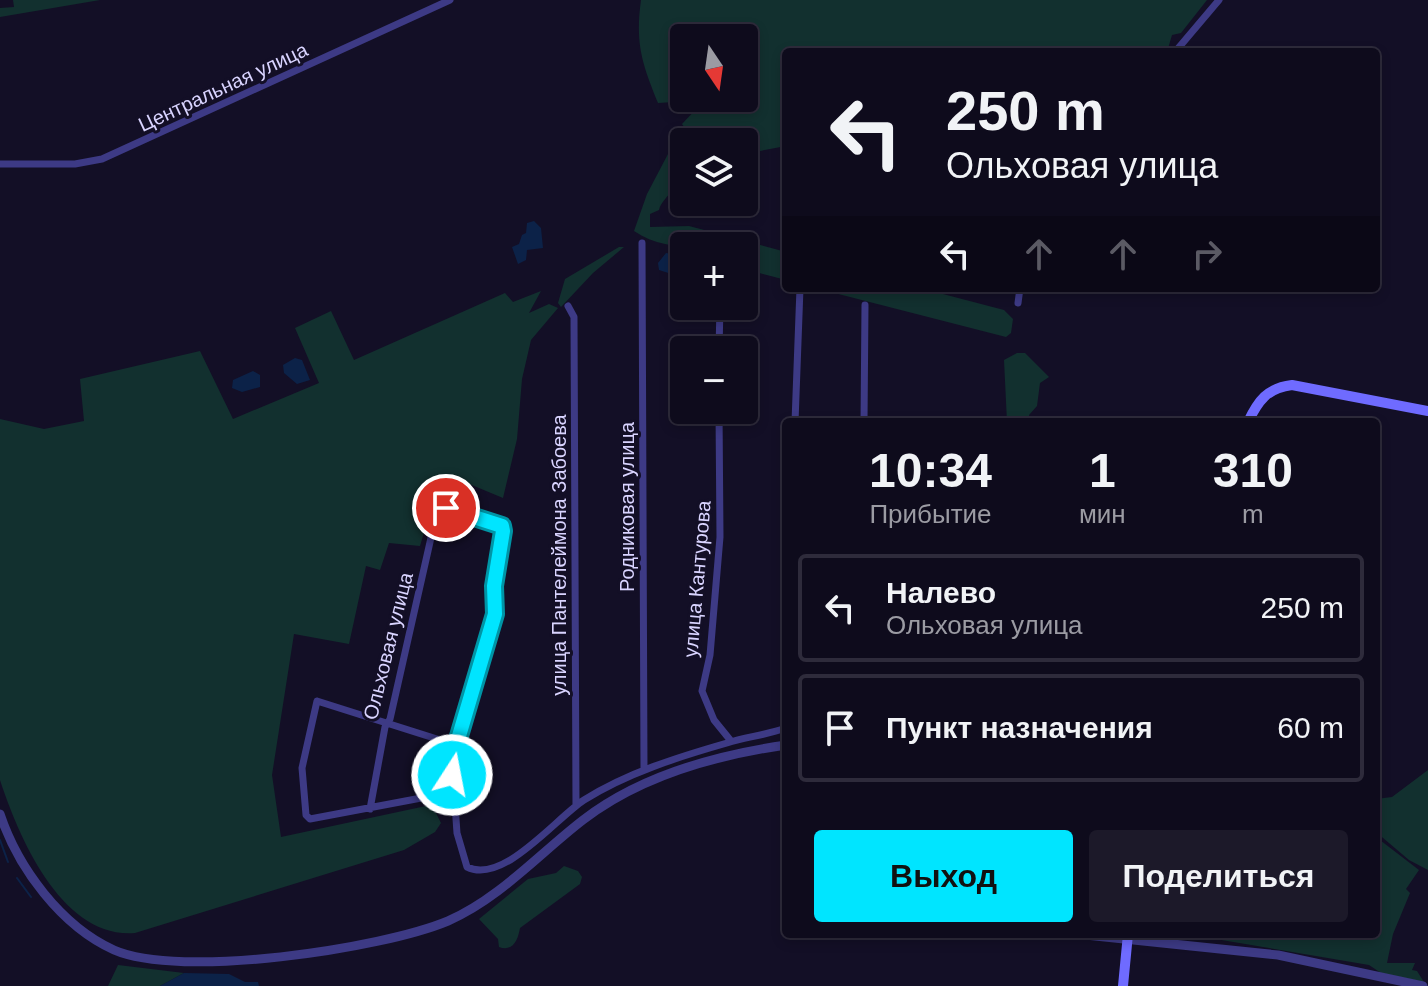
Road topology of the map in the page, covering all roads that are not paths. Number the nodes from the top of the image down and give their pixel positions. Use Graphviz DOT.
graph roads {
  1 [pos="450,0"];
  2 [pos="1219,0"];
  3 [pos="1178,48"];
  4 [pos="0,164"];
  5 [pos="642,243"];
  6 [pos="800,292"];
  7 [pos="1019,292"];
  8 [pos="1018,303"];
  9 [pos="865,305"];
  10 [pos="568,306"];
  11 [pos="1428,411"];
  12 [pos="795,418"];
  13 [pos="864,418"];
  14 [pos="1250,418"];
  15 [pos="719,424"];
  16 [pos="388,722"];
  17 [pos="782,729"];
  18 [pos="731,741"];
  19 [pos="456,745"];
  20 [pos="782,746"];
  21 [pos="644,770"];
  22 [pos="453,792"];
  23 [pos="576,806"];
  24 [pos="370,809"];
  25 [pos="0,814"];
  26 [pos="1128,938"];
  27 [pos="1136,938"];
  28 [pos="1123,986"];
  29 [pos="1423,986"];
  1 -- 4 [label="street, Центральная улица"];
  2 -- 3 [label="street"];
  5 -- 21 [label="street, Родниковая улица"];
  6 -- 12 [label="street"];
  7 -- 8 [label="street"];
  9 -- 13 [label="street"];
  10 -- 23 [label="street, улица Пантелеймона Забоева"];
  11 -- 14 [label="main road"];
  15 -- 18 [label="street, улица Кантурова"];
  16 -- 19 [label="street"];
  16 -- 19 [label="street, Ольховая улица"];
  16 -- 24 [label="street, Ольховая улица"];
  16 -- 24 [label="street"];
  17 -- 18 [label="street"];
  18 -- 21 [label="street"];
  19 -- 22 [label="street"];
  20 -- 25 [label="street"];
  21 -- 23 [label="street"];
  22 -- 23 [label="street"];
  22 -- 24 [label="street"];
  26 -- 28 [label="main road"];
  27 -- 29 [label="street"];
}
